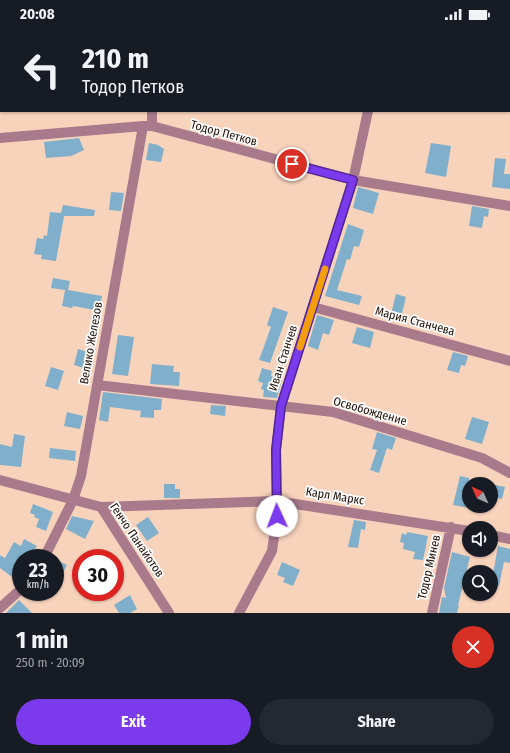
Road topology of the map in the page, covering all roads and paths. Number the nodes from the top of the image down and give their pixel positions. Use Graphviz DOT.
graph roads {
  1 [pos="152,112"];
  2 [pos="368,112"];
  3 [pos="147,126"];
  4 [pos="0,138"];
  5 [pos="353,180"];
  6 [pos="510,206"];
  7 [pos="313,307"];
  8 [pos="510,361"];
  9 [pos="97,385"];
  10 [pos="281,406"];
  11 [pos="510,473"];
  12 [pos="0,480"];
  13 [pos="73,500"];
  14 [pos="276,501"];
  15 [pos="101,507"];
  16 [pos="451,527"];
  17 [pos="462,529"];
  18 [pos="498,536"];
  19 [pos="510,539"];
  20 [pos="48,549"];
  21 [pos="12,597"];
  22 [pos="0,608"];
  23 [pos="169,613"];
  24 [pos="239,613"];
  25 [pos="432,613"];
  1 -- 3 [label="street, Велико Железов"];
  2 -- 5 [label="street, Иван Станчев"];
  3 -- 4 [label="street, Тодор Петков"];
  3 -- 5 [label="street, Тодор Петков"];
  3 -- 9 [label="street, Велико Железов"];
  5 -- 6 [label="street, Тодор Петков"];
  5 -- 7 [label="street, Иван Станчев"];
  7 -- 8 [label="street, Мария Станчева"];
  7 -- 10 [label="street, Иван Станчев"];
  9 -- 10 [label="street, Освобождение"];
  9 -- 13 [label="street, Велико Железов"];
  10 -- 11 [label="street, Освобождение"];
  10 -- 14 [label="street, Иван Станчев"];
  12 -- 13 [label="street, Генчо Панайотов"];
  13 -- 15 [label="street, Генчо Панайотов"];
  13 -- 20 [label="street, Велико Железов"];
  14 -- 15 [label="street, Карл Маркс"];
  14 -- 16 [label="street, Карл Маркс"];
  14 -- 24 [label="street, Иван Станчев"];
  15 -- 23 [label="street, Генчо Панайотов"];
  16 -- 17 [label="street, Карл Маркс"];
  16 -- 25 [label="street, Тодор Минев"];
  18 -- 19 [label="street"];
  21 -- 22 [label="street"];
}
